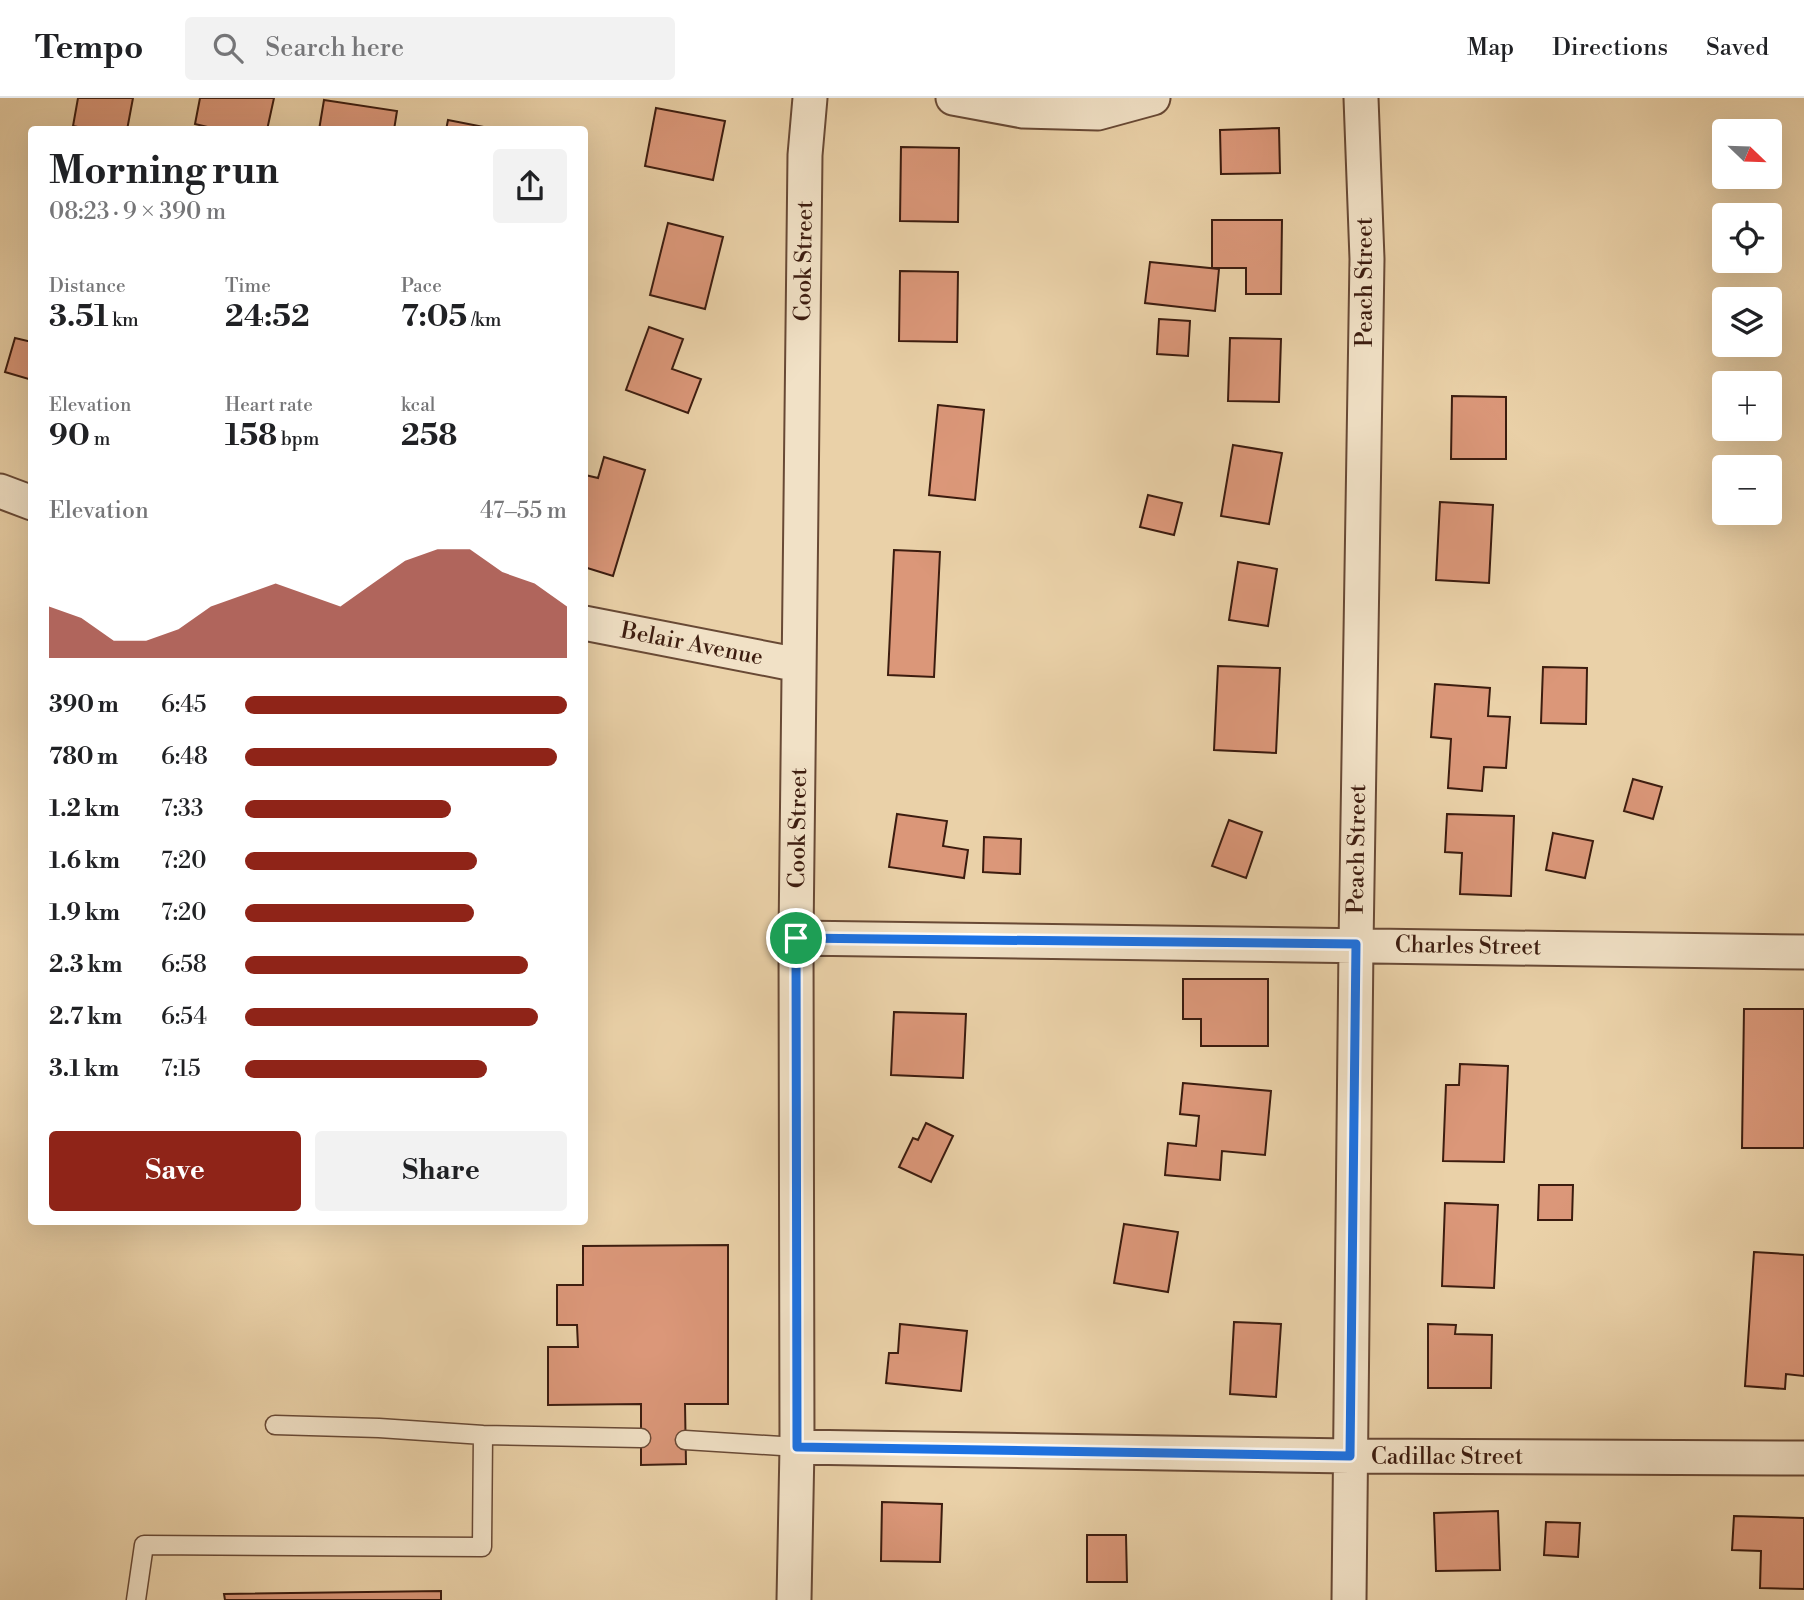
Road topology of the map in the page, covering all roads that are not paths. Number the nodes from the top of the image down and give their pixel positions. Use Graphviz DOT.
graph roads {
  1 [pos="810,98"];
  2 [pos="1153,98"];
  3 [pos="1361,98"];
  4 [pos="968,99"];
  5 [pos="0,492"];
  6 [pos="28,502"];
  7 [pos="588,624"];
  8 [pos="799,665"];
  9 [pos="796,938"];
  10 [pos="1356,944"];
  11 [pos="1804,951"];
  12 [pos="275,1425"];
  13 [pos="483,1435"];
  14 [pos="641,1438"];
  15 [pos="685,1440"];
  16 [pos="797,1447"];
  17 [pos="1350,1456"];
  18 [pos="1804,1458"];
  19 [pos="136,1600"];
  20 [pos="794,1600"];
  21 [pos="1349,1600"];
  1 -- 8 [label="street, Cook Street"];
  2 -- 4 [label="street"];
  3 -- 10 [label="street, Peach Street"];
  5 -- 6 [label="street"];
  7 -- 8 [label="street, Belair Avenue"];
  8 -- 9 [label="street, Cook Street"];
  9 -- 10 [label="street, Charles Street"];
  9 -- 16 [label="street, Cook Street"];
  10 -- 11 [label="street, Charles Street"];
  10 -- 17 [label="street, Peach Street"];
  12 -- 13 [label="lane"];
  13 -- 14 [label="lane"];
  13 -- 19 [label="lane"];
  15 -- 16 [label="lane"];
  16 -- 17 [label="street, Cadillac Street"];
  16 -- 20 [label="street, Cook Street"];
  17 -- 18 [label="street, Cadillac Street"];
  17 -- 21 [label="street, Peach Street"];
}
